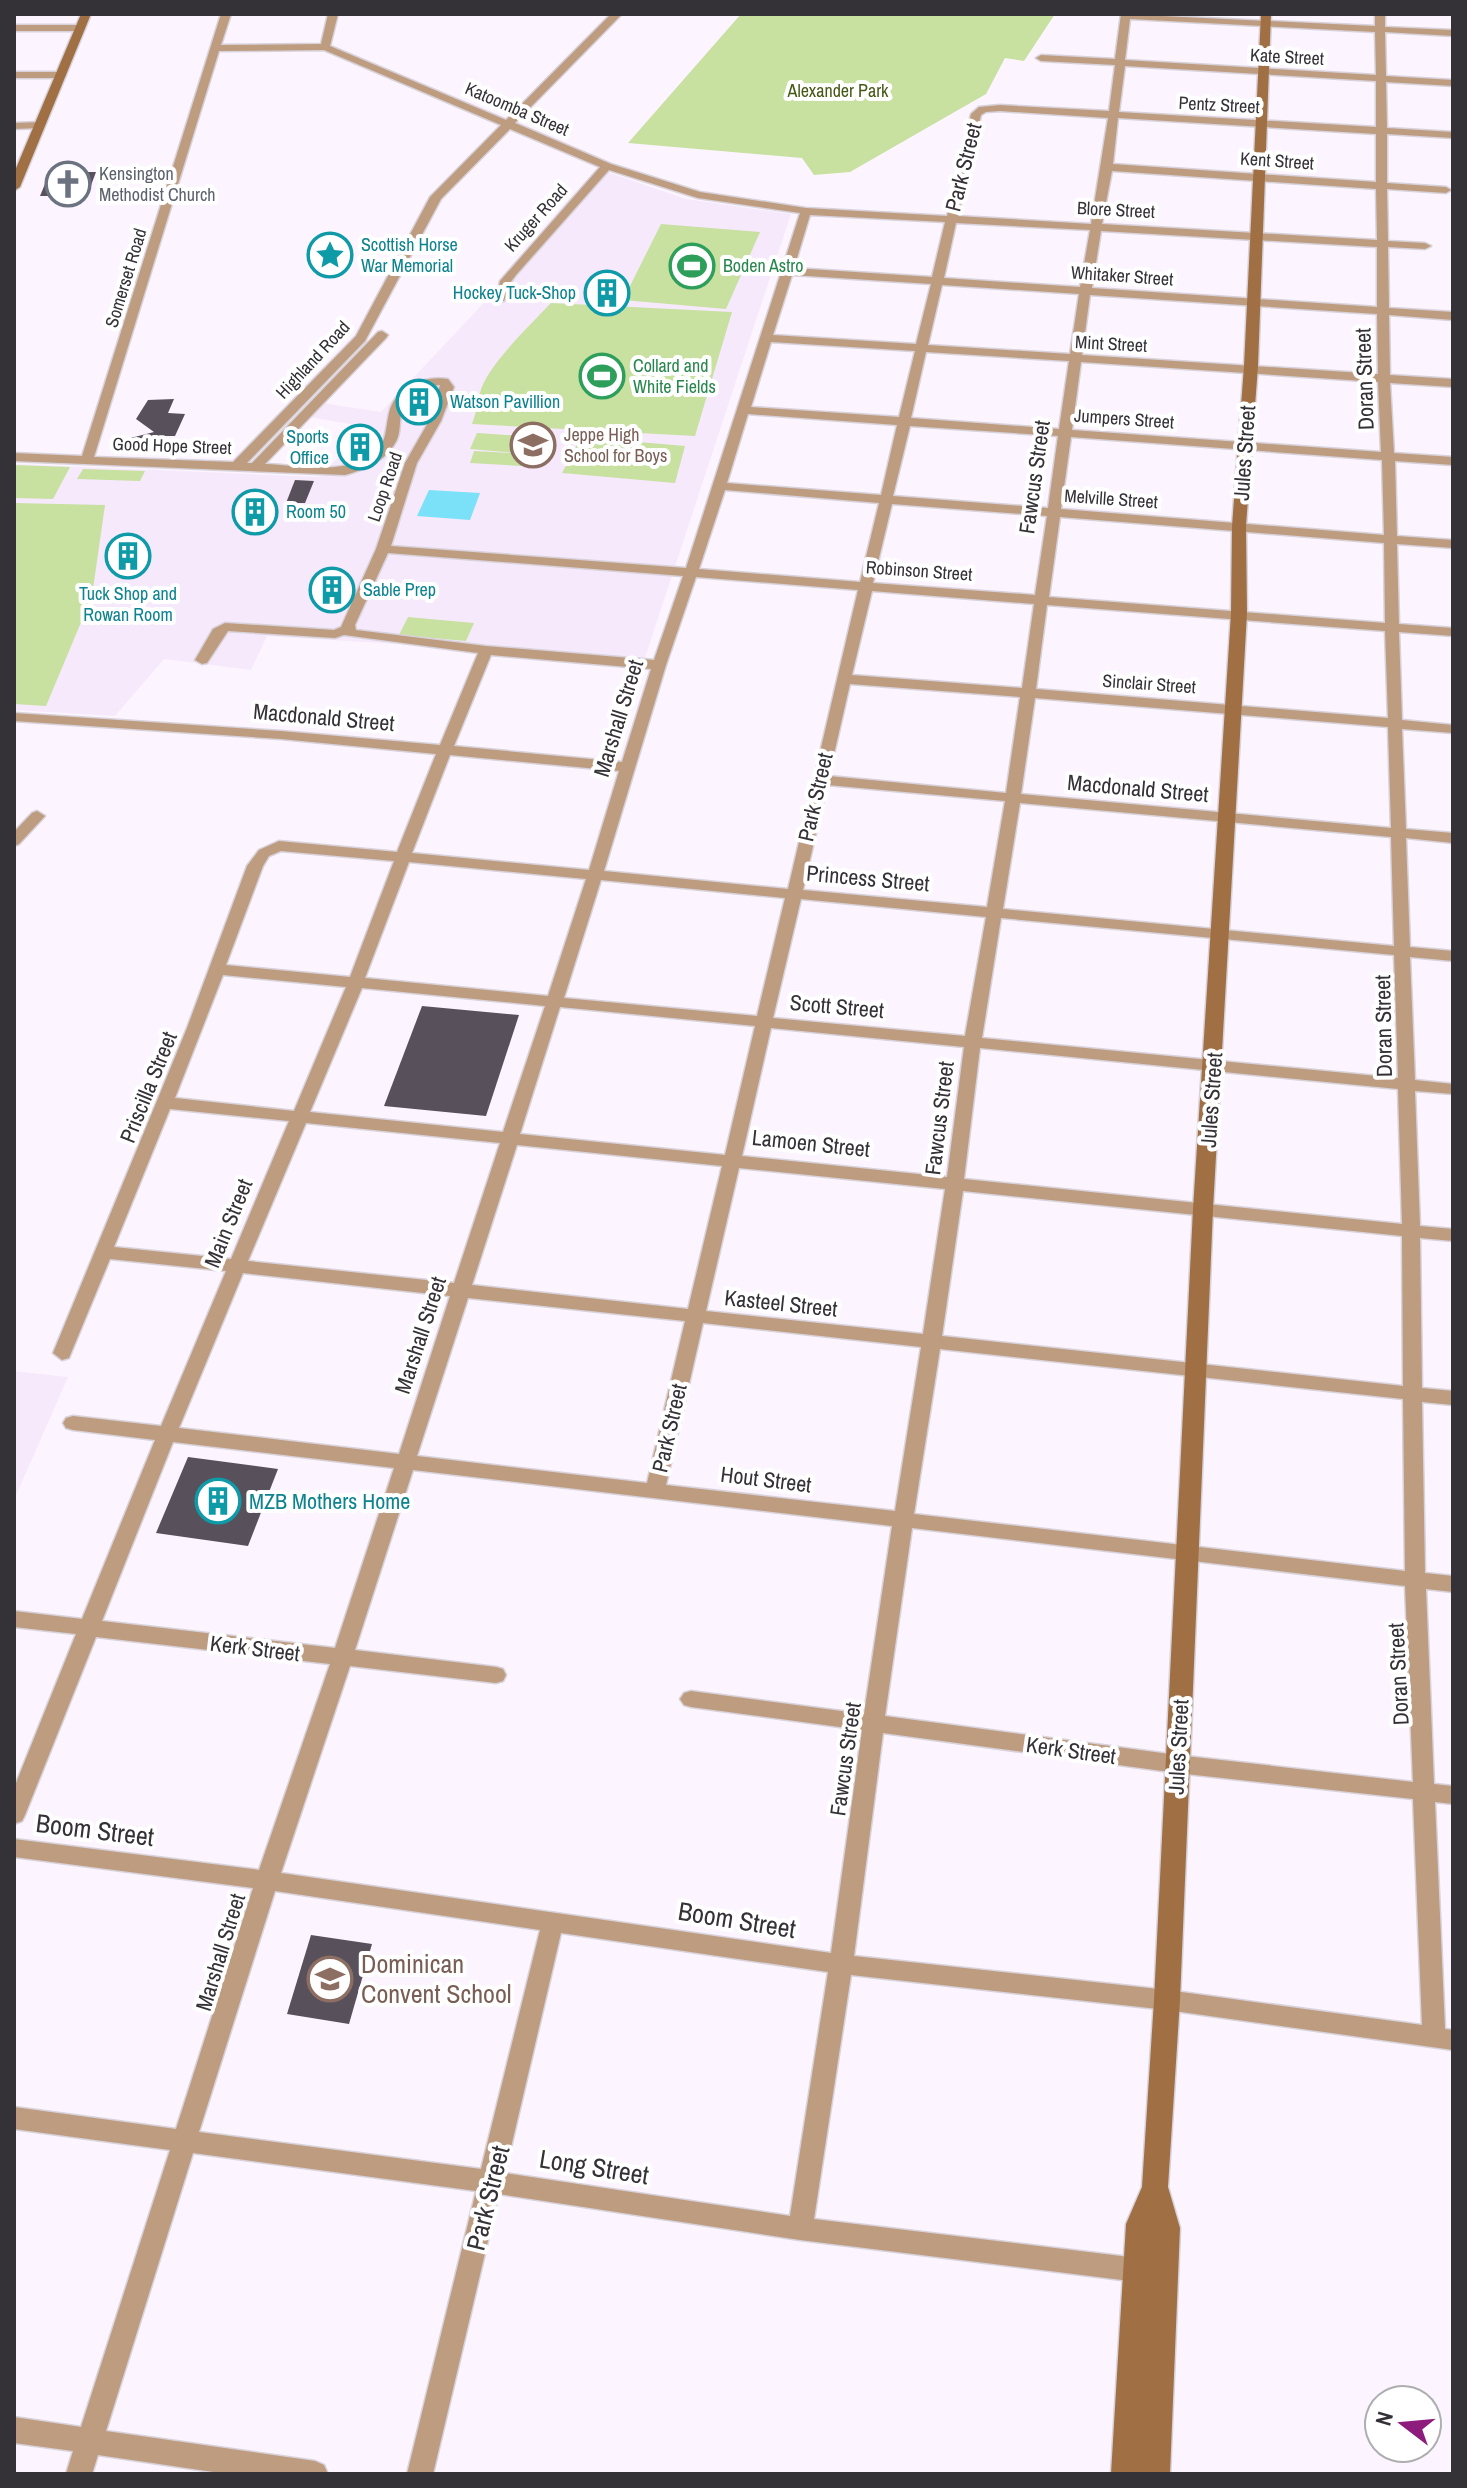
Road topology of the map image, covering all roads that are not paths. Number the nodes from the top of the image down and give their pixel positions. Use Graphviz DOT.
graph roads {
  1 [pos="86,14"];
  2 [pos="226,14"];
  3 [pos="333,14"];
  4 [pos="617,14"];
  5 [pos="1126,15"];
  6 [pos="1266,18"];
  7 [pos="1380,22"];
  8 [pos="14,28"];
  9 [pos="80,28"];
  10 [pos="1453,33"];
  11 [pos="325,47"];
  12 [pos="216,48"];
  13 [pos="1041,58"];
  14 [pos="1120,63"];
  15 [pos="1265,72"];
  16 [pos="14,75"];
  17 [pos="61,75"];
  18 [pos="1380,79"];
  19 [pos="1453,83"];
  20 [pos="983,109"];
  21 [pos="1113,115"];
  22 [pos="1262,124"];
  23 [pos="40,125"];
  24 [pos="508,125"];
  25 [pos="14,126"];
  26 [pos="1382,131"];
  27 [pos="1453,135"];
  28 [pos="607,166"];
  29 [pos="1107,167"];
  30 [pos="1259,178"];
  31 [pos="15,182"];
  32 [pos="1381,186"];
  33 [pos="1446,190"];
  34 [pos="806,211"];
  35 [pos="950,217"];
  36 [pos="1097,227"];
  37 [pos="1257,236"];
  38 [pos="1384,243"];
  39 [pos="1425,246"];
  40 [pos="788,271"];
  41 [pos="938,280"];
  42 [pos="1085,292"];
  43 [pos="500,299"];
  44 [pos="1252,302"];
  45 [pos="1384,311"];
  46 [pos="1453,316"];
  47 [pos="382,335"];
  48 [pos="766,338"];
  49 [pos="922,349"];
  50 [pos="1076,360"];
  51 [pos="1250,370"];
  52 [pos="1384,379"];
  53 [pos="1453,383"];
  54 [pos="743,410"];
  55 [pos="904,421"];
  56 [pos="1064,433"];
  57 [pos="1243,446"];
  58 [pos="14,457"];
  59 [pos="1389,457"];
  60 [pos="87,460"];
  61 [pos="1453,461"];
  62 [pos="236,467"];
  63 [pos="255,467"];
  64 [pos="329,472"];
  65 [pos="719,486"];
  66 [pos="884,499"];
  67 [pos="1053,513"];
  68 [pos="1239,526"];
  69 [pos="1391,538"];
  70 [pos="1453,544"];
  71 [pos="383,549"];
  72 [pos="692,572"];
  73 [pos="865,585"];
  74 [pos="1042,598"];
  75 [pos="1239,613"];
  76 [pos="1392,628"];
  77 [pos="348,629"];
  78 [pos="1453,632"];
  79 [pos="486,650"];
  80 [pos="202,660"];
  81 [pos="659,665"];
  82 [pos="843,679"];
  83 [pos="1028,693"];
  84 [pos="1231,708"];
  85 [pos="14,717"];
  86 [pos="1396,724"];
  87 [pos="1453,729"];
  88 [pos="445,750"];
  89 [pos="629,767"];
  90 [pos="820,780"];
  91 [pos="1013,799"];
  92 [pos="37,816"];
  93 [pos="1227,818"];
  94 [pos="1399,834"];
  95 [pos="1453,838"];
  96 [pos="14,841"];
  97 [pos="279,846"];
  98 [pos="403,857"];
  99 [pos="595,875"];
  100 [pos="793,894"];
  101 [pos="996,912"];
  102 [pos="1219,932"];
  103 [pos="1403,951"];
  104 [pos="1453,956"];
  105 [pos="217,969"];
  106 [pos="356,982"];
  107 [pos="553,1000"];
  108 [pos="765,1021"];
  109 [pos="973,1041"];
  110 [pos="1214,1064"];
  111 [pos="1406,1084"];
  112 [pos="1453,1089"];
  113 [pos="165,1103"];
  114 [pos="298,1117"];
  115 [pos="508,1137"];
  116 [pos="733,1160"];
  117 [pos="955,1182"];
  118 [pos="1203,1209"];
  119 [pos="1411,1230"];
  120 [pos="1453,1235"];
  121 [pos="105,1252"];
  122 [pos="236,1266"];
  123 [pos="460,1290"];
  124 [pos="695,1318"];
  125 [pos="931,1343"];
  126 [pos="62,1353"];
  127 [pos="1195,1368"];
  128 [pos="1412,1393"];
  129 [pos="1453,1398"];
  130 [pos="73,1423"];
  131 [pos="166,1436"];
  132 [pos="403,1463"];
  133 [pos="655,1490"];
  134 [pos="904,1520"];
  135 [pos="1186,1552"];
  136 [pos="1415,1579"];
  137 [pos="1453,1584"];
  138 [pos="14,1619"];
  139 [pos="88,1628"];
  140 [pos="342,1659"];
  141 [pos="496,1675"];
  142 [pos="691,1699"];
  143 [pos="874,1723"];
  144 [pos="1177,1764"];
  145 [pos="1425,1792"];
  146 [pos="1453,1795"];
  147 [pos="14,1815"];
  148 [pos="14,1848"];
  149 [pos="267,1880"];
  150 [pos="553,1921"];
  151 [pos="841,1964"];
  152 [pos="1167,2000"];
  153 [pos="1444,2039"];
  154 [pos="14,2118"];
  155 [pos="187,2140"];
  156 [pos="492,2182"];
  157 [pos="1155,2187"];
  158 [pos="800,2229"];
  159 [pos="1137,2270"];
  160 [pos="1165,2274"];
  161 [pos="14,2430"];
  162 [pos="89,2442"];
  163 [pos="79,2474"];
  164 [pos="315,2474"];
  165 [pos="420,2474"];
  166 [pos="1126,2474"];
  167 [pos="1155,2474"];
  1 -- 9 [label="main road"];
  2 -- 12 [label="street, Somerset Road"];
  3 -- 11 [label="street"];
  4 -- 24 [label="street, Highland Road"];
  5 -- 6 [label="street"];
  5 -- 14 [label="street, Fawcus Street"];
  6 -- 7 [label="street"];
  6 -- 15 [label="main road, Jules Street"];
  7 -- 10 [label="street"];
  7 -- 18 [label="street, Doran Street"];
  8 -- 9 [label="street"];
  9 -- 17 [label="main road"];
  11 -- 12 [label="street, Katoomba Street"];
  11 -- 24 [label="street, Katoomba Street"];
  12 -- 60 [label="street, Somerset Road"];
  13 -- 14 [label="street, Kate Street"];
  14 -- 15 [label="street, Kate Street"];
  14 -- 21 [label="street, Fawcus Street"];
  15 -- 18 [label="street, Kate Street"];
  15 -- 22 [label="main road, Jules Street"];
  16 -- 17 [label="street"];
  17 -- 23 [label="main road"];
  18 -- 19 [label="street, Kate Street"];
  18 -- 26 [label="street, Doran Street"];
  20 -- 21 [label="street, Pentz Street"];
  20 -- 35 [label="street, Park Street"];
  21 -- 22 [label="street, Pentz Street"];
  21 -- 29 [label="street, Fawcus Street"];
  22 -- 26 [label="street, Pentz Street"];
  22 -- 30 [label="main road, Jules Street"];
  23 -- 25 [label="street"];
  23 -- 31 [label="main road"];
  24 -- 28 [label="street, Katoomba Street"];
  24 -- 62 [label="street, Highland Road"];
  26 -- 27 [label="street, Pentz Street"];
  26 -- 32 [label="street, Doran Street"];
  28 -- 34 [label="street, Katoomba Street"];
  28 -- 43 [label="street, Kruger Road"];
  29 -- 30 [label="street, Kent Street"];
  29 -- 36 [label="street, Fawcus Street"];
  30 -- 32 [label="street, Kent Street"];
  30 -- 37 [label="main road, Jules Street"];
  32 -- 33 [label="street, Kent Street"];
  32 -- 38 [label="street, Doran Street"];
  34 -- 35 [label="street, Blore Street"];
  34 -- 40 [label="street, Marshall Street"];
  35 -- 36 [label="street, Blore Street"];
  35 -- 41 [label="street, Park Street"];
  36 -- 37 [label="street, Blore Street"];
  36 -- 42 [label="street, Fawcus Street"];
  37 -- 38 [label="street, Blore Street"];
  37 -- 44 [label="main road, Jules Street"];
  38 -- 39 [label="street, Blore Street"];
  38 -- 45 [label="street, Doran Street"];
  40 -- 41 [label="street, Whitaker Street"];
  40 -- 48 [label="street, Marshall Street"];
  41 -- 42 [label="street, Whitaker Street"];
  41 -- 49 [label="street, Park Street"];
  42 -- 44 [label="street, Whitaker Street"];
  42 -- 50 [label="street, Fawcus Street"];
  44 -- 45 [label="street, Whitaker Street"];
  44 -- 51 [label="main road, Jules Street"];
  45 -- 46 [label="street, Whitaker Street"];
  45 -- 52 [label="street, Doran Street"];
  47 -- 63 [label="street, Highland Road"];
  48 -- 49 [label="street, Mint Street"];
  48 -- 54 [label="street, Marshall Street"];
  49 -- 50 [label="street, Mint Street"];
  49 -- 55 [label="street, Park Street"];
  50 -- 51 [label="street, Mint Street"];
  50 -- 56 [label="street, Fawcus Street"];
  51 -- 52 [label="street, Mint Street"];
  51 -- 57 [label="main road, Jules Street"];
  52 -- 53 [label="street, Mint Street"];
  52 -- 59 [label="street, Doran Street"];
  54 -- 55 [label="street, Jumpers Street"];
  54 -- 65 [label="street, Marshall Street"];
  55 -- 56 [label="street, Jumpers Street"];
  55 -- 66 [label="street, Park Street"];
  56 -- 57 [label="street, Jumpers Street"];
  56 -- 67 [label="street, Fawcus Street"];
  57 -- 59 [label="street, Jumpers Street"];
  57 -- 68 [label="main road, Jules Street"];
  58 -- 60 [label="street, Good Hope Street"];
  59 -- 61 [label="street, Jumpers Street"];
  59 -- 69 [label="street, Doran Street"];
  60 -- 62 [label="street, Good Hope Street"];
  62 -- 63 [label="street, Good Hope Street"];
  63 -- 64 [label="street, Good Hope Street"];
  64 -- 71 [label="street, Loop Road"];
  65 -- 66 [label="street, Melville Street"];
  65 -- 72 [label="street, Marshall Street"];
  66 -- 67 [label="street, Melville Street"];
  66 -- 73 [label="street, Park Street"];
  67 -- 68 [label="street, Melville Street"];
  67 -- 74 [label="street, Fawcus Street"];
  68 -- 69 [label="street, Melville Street"];
  68 -- 75 [label="main road, Jules Street"];
  69 -- 70 [label="street, Melville Street"];
  69 -- 76 [label="street, Doran Street"];
  71 -- 72 [label="street, Robinson Street"];
  71 -- 77 [label="street, Loop Road"];
  72 -- 73 [label="street, Robinson Street"];
  72 -- 81 [label="street, Marshall Street"];
  73 -- 74 [label="street, Robinson Street"];
  73 -- 82 [label="street, Park Street"];
  74 -- 75 [label="street, Robinson Street"];
  74 -- 83 [label="street, Fawcus Street"];
  75 -- 76 [label="street, Robinson Street"];
  75 -- 84 [label="main road, Jules Street"];
  76 -- 78 [label="street, Robinson Street"];
  76 -- 86 [label="street, Doran Street"];
  77 -- 79 [label="street"];
  77 -- 80 [label="street"];
  79 -- 81 [label="street"];
  79 -- 88 [label="street, Main Street"];
  81 -- 89 [label="street, Marshall Street"];
  82 -- 83 [label="street, Sinclair Street"];
  82 -- 90 [label="street, Park Street"];
  83 -- 84 [label="street, Sinclair Street"];
  83 -- 91 [label="street, Fawcus Street"];
  84 -- 86 [label="street, Sinclair Street"];
  84 -- 93 [label="main road, Jules Street"];
  85 -- 88 [label="street, Macdonald Street"];
  86 -- 87 [label="street, Sinclair Street"];
  86 -- 94 [label="street, Doran Street"];
  88 -- 89 [label="street, Macdonald Street"];
  88 -- 98 [label="street, Main Street"];
  89 -- 99 [label="street, Marshall Street"];
  90 -- 91 [label="street, Macdonald Street"];
  90 -- 100 [label="street, Park Street"];
  91 -- 93 [label="street, Macdonald Street"];
  91 -- 101 [label="street, Fawcus Street"];
  92 -- 96 [label="street"];
  93 -- 94 [label="street, Macdonald Street"];
  93 -- 102 [label="main road, Jules Street"];
  94 -- 95 [label="street, Macdonald Street"];
  94 -- 103 [label="street, Doran Street"];
  97 -- 98 [label="street, Princess Street"];
  97 -- 105 [label="street, Priscilla Street"];
  98 -- 99 [label="street, Princess Street"];
  98 -- 106 [label="street, Main Street"];
  99 -- 100 [label="street, Princess Street"];
  99 -- 107 [label="street, Marshall Street"];
  100 -- 101 [label="street, Princess Street"];
  100 -- 108 [label="street, Park Street"];
  101 -- 102 [label="street, Princess Street"];
  101 -- 109 [label="street, Fawcus Street"];
  102 -- 103 [label="street, Princess Street"];
  102 -- 110 [label="main road, Jules Street"];
  103 -- 104 [label="street, Princess Street"];
  103 -- 111 [label="street, Doran Street"];
  105 -- 106 [label="street, Scott Street"];
  105 -- 113 [label="street, Priscilla Street"];
  106 -- 107 [label="street, Scott Street"];
  106 -- 114 [label="street, Main Street"];
  107 -- 108 [label="street, Scott Street"];
  107 -- 115 [label="street, Marshall Street"];
  108 -- 109 [label="street, Scott Street"];
  108 -- 116 [label="street, Park Street"];
  109 -- 110 [label="street, Scott Street"];
  109 -- 117 [label="street, Fawcus Street"];
  110 -- 111 [label="street, Scott Street"];
  110 -- 118 [label="main road, Jules Street"];
  111 -- 112 [label="street, Scott Street"];
  111 -- 119 [label="street, Doran Street"];
  113 -- 114 [label="street, Lamoen Street"];
  113 -- 121 [label="street, Priscilla Street"];
  114 -- 115 [label="street, Lamoen Street"];
  114 -- 122 [label="street, Main Street"];
  115 -- 116 [label="street, Lamoen Street"];
  115 -- 123 [label="street, Marshall Street"];
  116 -- 117 [label="street, Lamoen Street"];
  116 -- 124 [label="street, Park Street"];
  117 -- 118 [label="street, Lamoen Street"];
  117 -- 125 [label="street, Fawcus Street"];
  118 -- 119 [label="street, Lamoen Street"];
  118 -- 127 [label="main road, Jules Street"];
  119 -- 120 [label="street, Lamoen Street"];
  119 -- 128 [label="street, Doran Street"];
  121 -- 122 [label="street, Kasteel Street"];
  121 -- 126 [label="street, Priscilla Street"];
  122 -- 123 [label="street, Kasteel Street"];
  122 -- 131 [label="street, Main Street"];
  123 -- 124 [label="street, Kasteel Street"];
  123 -- 132 [label="street, Marshall Street"];
  124 -- 125 [label="street, Kasteel Street"];
  124 -- 133 [label="street, Park Street"];
  125 -- 127 [label="street, Kasteel Street"];
  125 -- 134 [label="street, Fawcus Street"];
  127 -- 128 [label="street, Kasteel Street"];
  127 -- 135 [label="main road, Jules Street"];
  128 -- 129 [label="street, Kasteel Street"];
  128 -- 136 [label="street, Doran Street"];
  130 -- 131 [label="street, Hout Street"];
  131 -- 132 [label="street, Hout Street"];
  131 -- 139 [label="street, Main Street"];
  132 -- 133 [label="street, Hout Street"];
  132 -- 140 [label="street, Marshall Street"];
  133 -- 134 [label="street, Hout Street"];
  134 -- 135 [label="street, Hout Street"];
  134 -- 143 [label="street, Fawcus Street"];
  135 -- 136 [label="street, Hout Street"];
  135 -- 144 [label="main road, Jules Street"];
  136 -- 137 [label="street, Hout Street"];
  136 -- 145 [label="street, Doran Street"];
  138 -- 139 [label="street, Kerk Street"];
  139 -- 140 [label="street, Kerk Street"];
  139 -- 147 [label="street, Main Street"];
  140 -- 141 [label="street, Kerk Street"];
  140 -- 149 [label="street, Marshall Street"];
  142 -- 143 [label="street, Kerk Street"];
  143 -- 144 [label="street, Kerk Street"];
  143 -- 151 [label="street, Fawcus Street"];
  144 -- 145 [label="street, Kerk Street"];
  144 -- 152 [label="main road, Jules Street"];
  145 -- 146 [label="street, Kerk Street"];
  145 -- 153 [label="street, Doran Street"];
  148 -- 149 [label="street, Boom Street"];
  149 -- 150 [label="street, Boom Street"];
  149 -- 155 [label="street, Marshall Street"];
  150 -- 151 [label="street, Boom Street"];
  150 -- 156 [label="street, Park Street"];
  151 -- 152 [label="street, Boom Street"];
  151 -- 158 [label="street, Fawcus Street"];
  152 -- 153 [label="street, Boom Street"];
  152 -- 157 [label="main road, Jules Street"];
  154 -- 155 [label="street, Long Street"];
  155 -- 156 [label="street, Long Street"];
  155 -- 162 [label="street, Marshall Street"];
  156 -- 158 [label="street, Long Street"];
  156 -- 165 [label="street, Park Street"];
  157 -- 159 [label="main road, Jules Street"];
  157 -- 160 [label="main road, Jules Street"];
  158 -- 159 [label="street, Long Street"];
  159 -- 160 [label="street, Long Street"];
  159 -- 166 [label="main road, Jules Street"];
  160 -- 167 [label="main road, Jules Street"];
  161 -- 162 [label="street"];
  162 -- 163 [label="street, Marshall Street"];
  162 -- 164 [label="street"];
}
